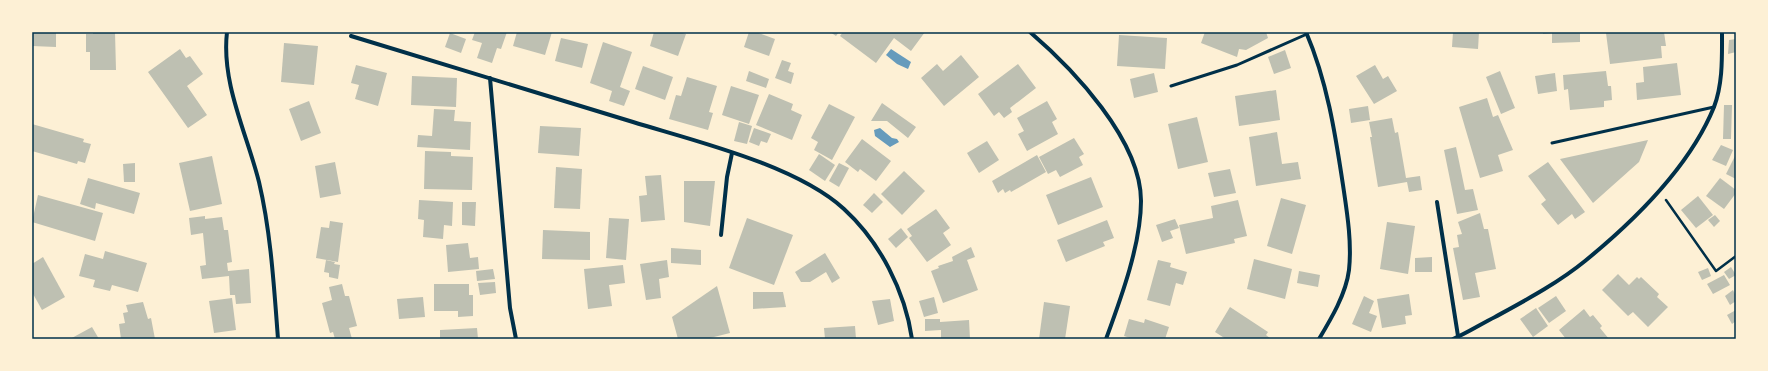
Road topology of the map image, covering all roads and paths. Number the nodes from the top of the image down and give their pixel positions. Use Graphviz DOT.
graph roads {
  1 [pos="227,32"];
  2 [pos="1030,32"];
  3 [pos="1722,32"];
  4 [pos="1306,33"];
  5 [pos="350,36"];
  6 [pos="490,78"];
  7 [pos="1171,86"];
  8 [pos="1714,107"];
  9 [pos="1552,143"];
  10 [pos="732,153"];
  11 [pos="1660,191"];
  12 [pos="1437,202"];
  13 [pos="721,235"];
  14 [pos="1736,256"];
  15 [pos="1458,336"];
  16 [pos="278,339"];
  17 [pos="516,339"];
  18 [pos="912,339"];
  19 [pos="1106,339"];
  20 [pos="1318,339"];
  21 [pos="1453,339"];
  1 -- 16 [label="street"];
  2 -- 19 [label="street"];
  3 -- 8 [label="street"];
  4 -- 7 [label="lane"];
  4 -- 20 [label="street"];
  5 -- 6 [label="street"];
  6 -- 10 [label="street"];
  6 -- 17 [label="street"];
  8 -- 9 [label="lane"];
  8 -- 11 [label="street"];
  10 -- 13 [label="street"];
  10 -- 18 [label="street"];
  11 -- 14 [label="path"];
  11 -- 15 [label="street"];
  12 -- 15 [label="street"];
  15 -- 21 [label="street"];
}
